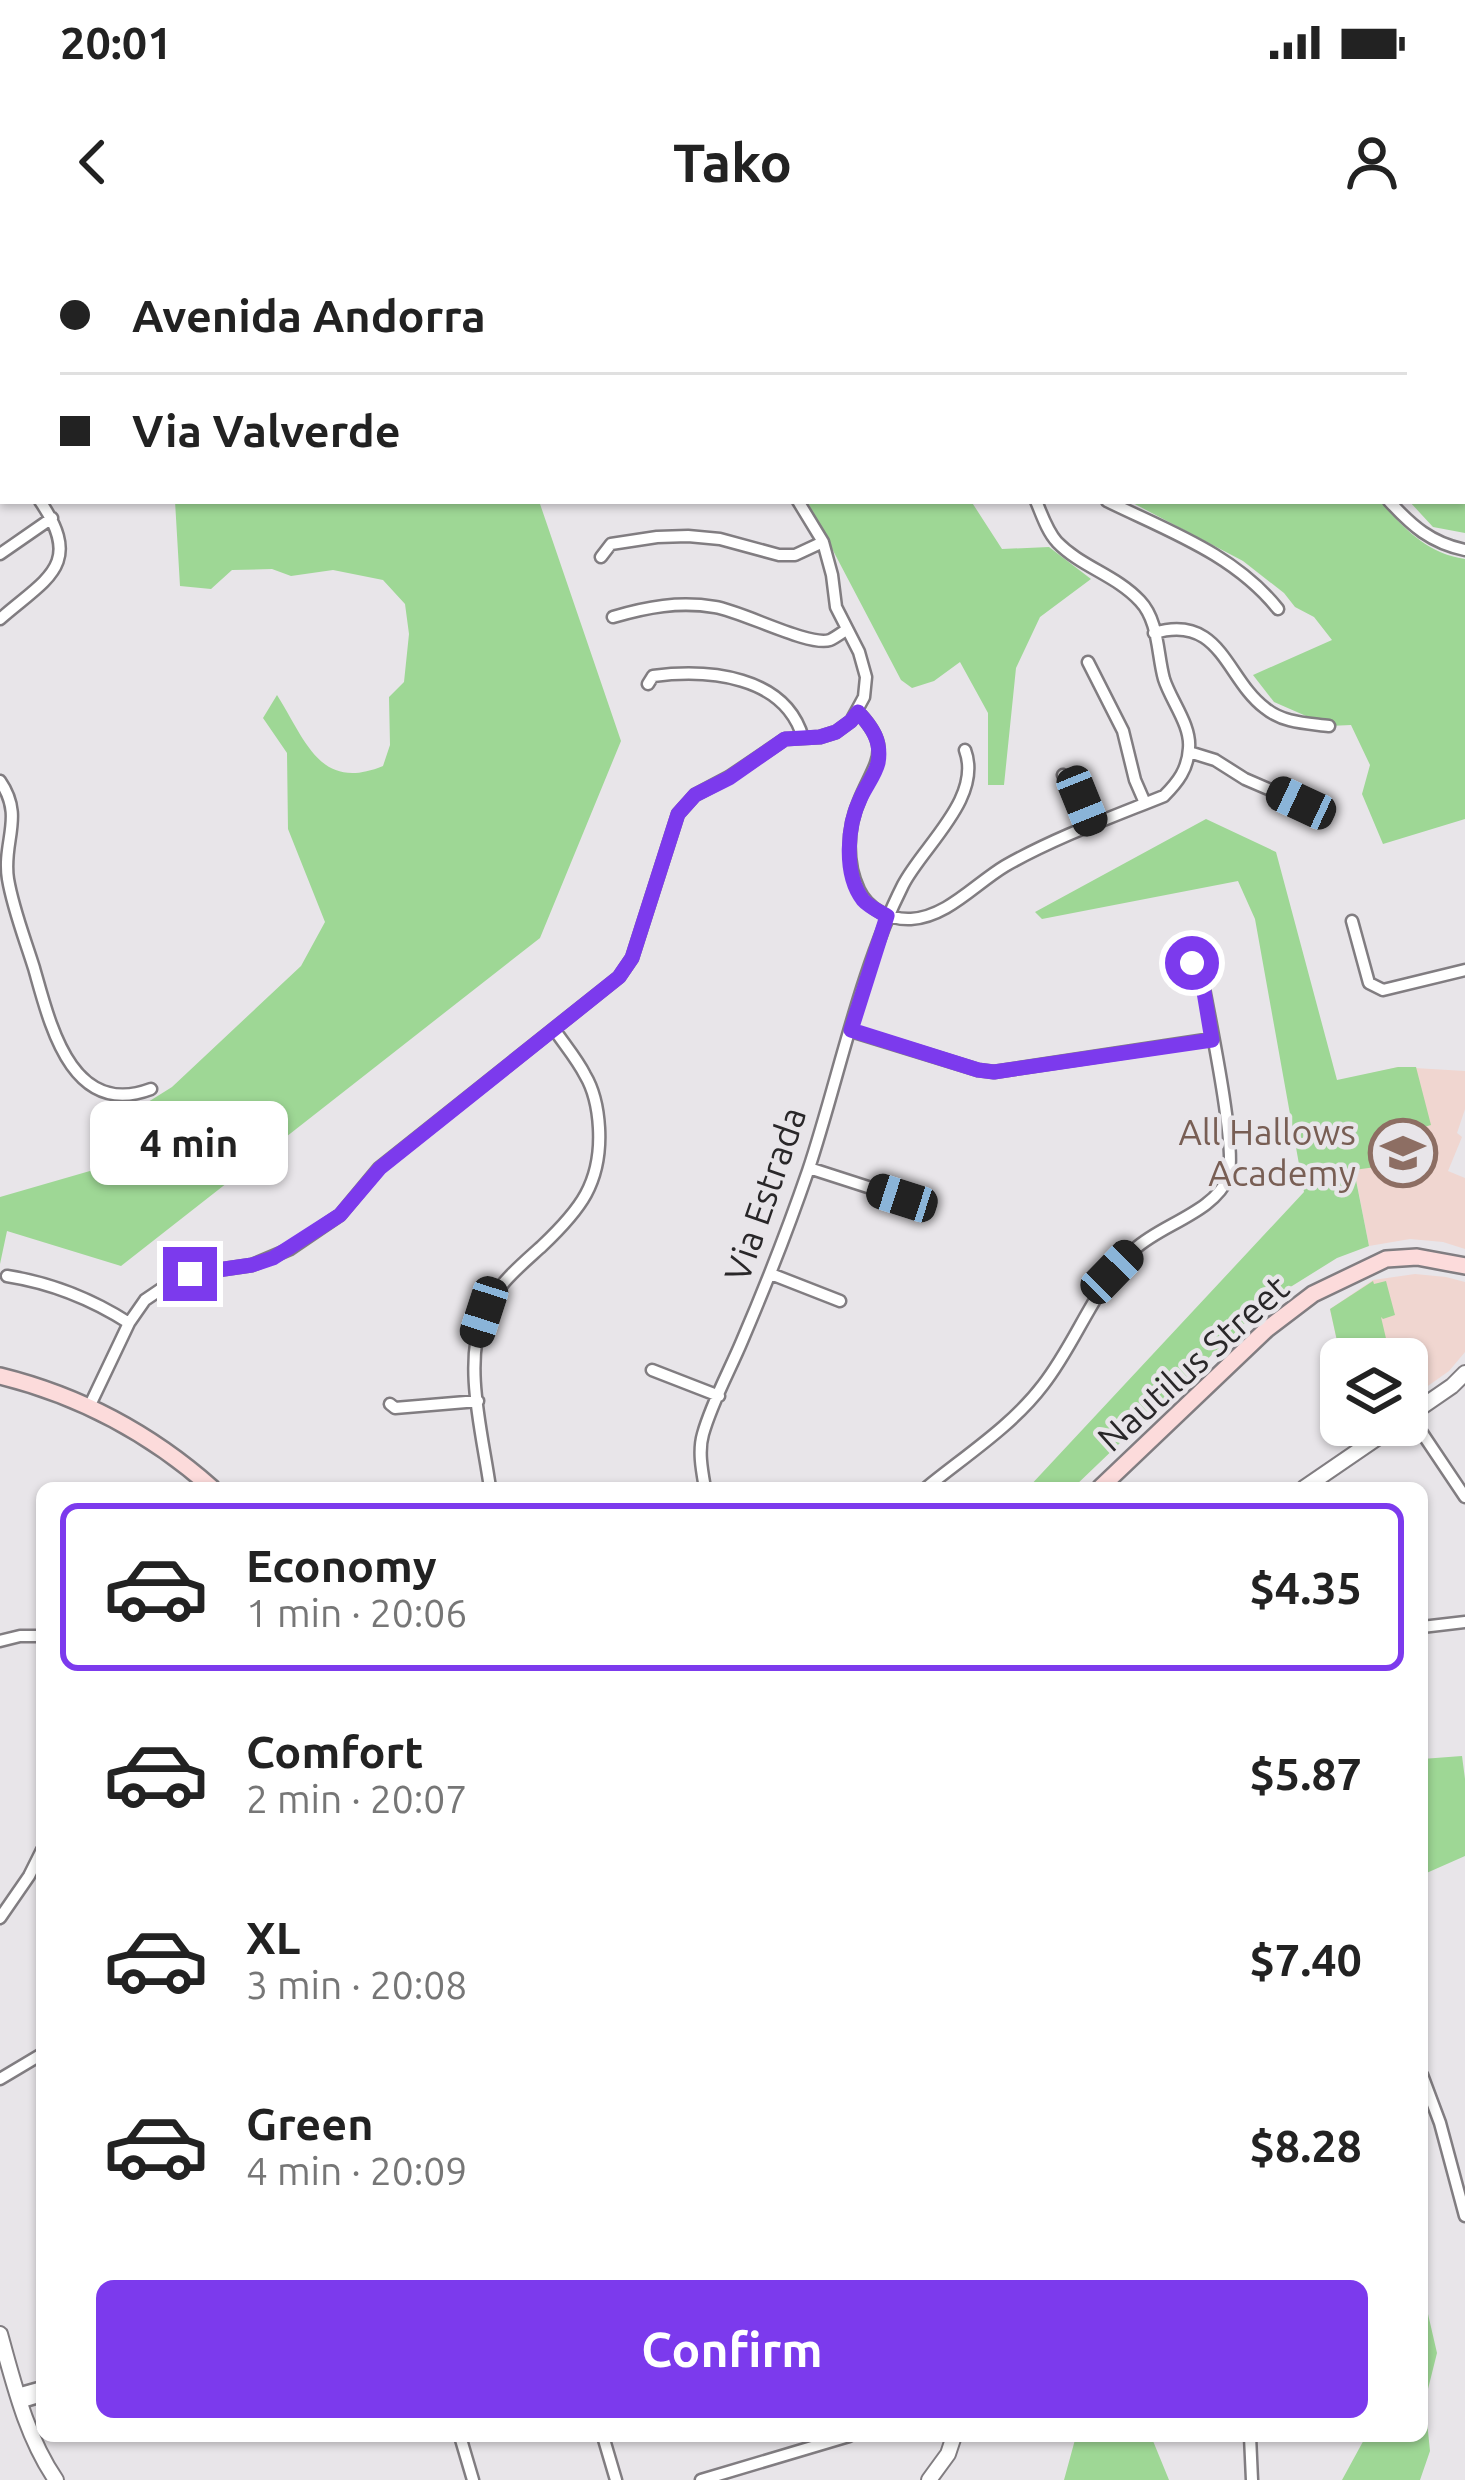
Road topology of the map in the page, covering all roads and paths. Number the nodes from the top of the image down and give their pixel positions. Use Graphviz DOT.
graph roads {
  1 [pos="42,504"];
  2 [pos="800,504"];
  3 [pos="1038,504"];
  4 [pos="1113,504"];
  5 [pos="1393,504"];
  6 [pos="52,518"];
  7 [pos="823,542"];
  8 [pos="1465,550"];
  9 [pos="0,554"];
  10 [pos="601,557"];
  11 [pos="1278,609"];
  12 [pos="613,617"];
  13 [pos="0,619"];
  14 [pos="846,630"];
  15 [pos="1154,633"];
  16 [pos="1088,662"];
  17 [pos="648,683"];
  18 [pos="858,712"];
  19 [pos="1329,726"];
  20 [pos="803,738"];
  21 [pos="964,750"];
  22 [pos="1189,752"];
  23 [pos="1064,775"];
  24 [pos="0,781"];
  25 [pos="1145,803"];
  26 [pos="1301,803"];
  27 [pos="1093,826"];
  28 [pos="887,916"];
  29 [pos="1352,920"];
  30 [pos="1192,963"];
  31 [pos="1465,970"];
  32 [pos="554,1029"];
  33 [pos="851,1030"];
  34 [pos="1212,1040"];
  35 [pos="151,1089"];
  36 [pos="809,1168"];
  37 [pos="906,1204"];
  38 [pos="1465,1266"];
  39 [pos="771,1274"];
  40 [pos="7,1276"];
  41 [pos="840,1301"];
  42 [pos="129,1323"];
  43 [pos="652,1370"];
  44 [pos="1465,1373"];
  45 [pos="0,1376"];
  46 [pos="719,1396"];
  47 [pos="478,1401"];
  48 [pos="1428,1402"];
  49 [pos="389,1404"];
  50 [pos="90,1406"];
  51 [pos="1428,1444"];
  52 [pos="1365,1446"];
  53 [pos="205,1482"];
  54 [pos="489,1482"];
  55 [pos="704,1482"];
  56 [pos="933,1482"];
  57 [pos="1106,1482"];
  58 [pos="1313,1482"];
  59 [pos="1465,1497"];
  60 [pos="1465,1622"];
  61 [pos="1428,1627"];
  62 [pos="36,1636"];
  63 [pos="0,1641"];
  64 [pos="36,1862"];
  65 [pos="0,1918"];
  66 [pos="36,2058"];
  67 [pos="0,2079"];
  68 [pos="1428,2091"];
  69 [pos="1465,2216"];
  70 [pos="0,2333"];
  71 [pos="36,2390"];
  72 [pos="36,2396"];
  73 [pos="18,2398"];
  74 [pos="462,2442"];
  75 [pos="605,2442"];
  76 [pos="829,2442"];
  77 [pos="952,2442"];
  78 [pos="1250,2442"];
  79 [pos="56,2480"];
  80 [pos="473,2480"];
  81 [pos="616,2480"];
  82 [pos="701,2480"];
  83 [pos="929,2480"];
  84 [pos="1252,2480"];
  1 -- 6 [label="street"];
  2 -- 7 [label="street"];
  3 -- 15 [label="street"];
  4 -- 11 [label="street"];
  5 -- 8 [label="street"];
  6 -- 9 [label="street"];
  6 -- 13 [label="street"];
  7 -- 10 [label="street"];
  7 -- 14 [label="street"];
  12 -- 14 [label="street"];
  14 -- 18 [label="street"];
  15 -- 19 [label="street"];
  15 -- 22 [label="street"];
  16 -- 25 [label="street"];
  17 -- 20 [label="street"];
  18 -- 20 [label="street"];
  18 -- 28 [label="street"];
  20 -- 32 [label="street"];
  21 -- 28 [label="street, Via Estrada"];
  22 -- 25 [label="street"];
  22 -- 26 [label="street"];
  23 -- 27 [label="street"];
  24 -- 35 [label="street"];
  25 -- 27 [label="street"];
  27 -- 28 [label="street"];
  28 -- 33 [label="street, Via Estrada"];
  29 -- 31 [label="street"];
  30 -- 34 [label="street"];
  32 -- 42 [label="street"];
  32 -- 47 [label="street"];
  33 -- 34 [label="street"];
  33 -- 36 [label="street, Via Estrada"];
  34 -- 56 [label="street"];
  36 -- 37 [label="street"];
  36 -- 39 [label="street, Via Estrada"];
  38 -- 57 [label="main road, Nautilus Street"];
  39 -- 41 [label="street"];
  39 -- 46 [label="street, Via Estrada"];
  40 -- 42 [label="street"];
  42 -- 50 [label="street"];
  43 -- 46 [label="street"];
  44 -- 48 [label="street"];
  45 -- 50 [label="main road"];
  46 -- 55 [label="street, Via Estrada"];
  47 -- 49 [label="street"];
  47 -- 54 [label="street"];
  50 -- 53 [label="main road"];
  51 -- 59 [label="street"];
  52 -- 58 [label="street"];
  60 -- 61 [label="street"];
  62 -- 63 [label="street"];
  64 -- 65 [label="street"];
  66 -- 67 [label="street"];
  68 -- 69 [label="street"];
  70 -- 73 [label="street"];
  71 -- 73 [label="street"];
  72 -- 73 [label="street"];
  73 -- 79 [label="street"];
  74 -- 80 [label="street"];
  75 -- 81 [label="street"];
  76 -- 82 [label="street"];
  77 -- 83 [label="street"];
  78 -- 84 [label="street"];
}
